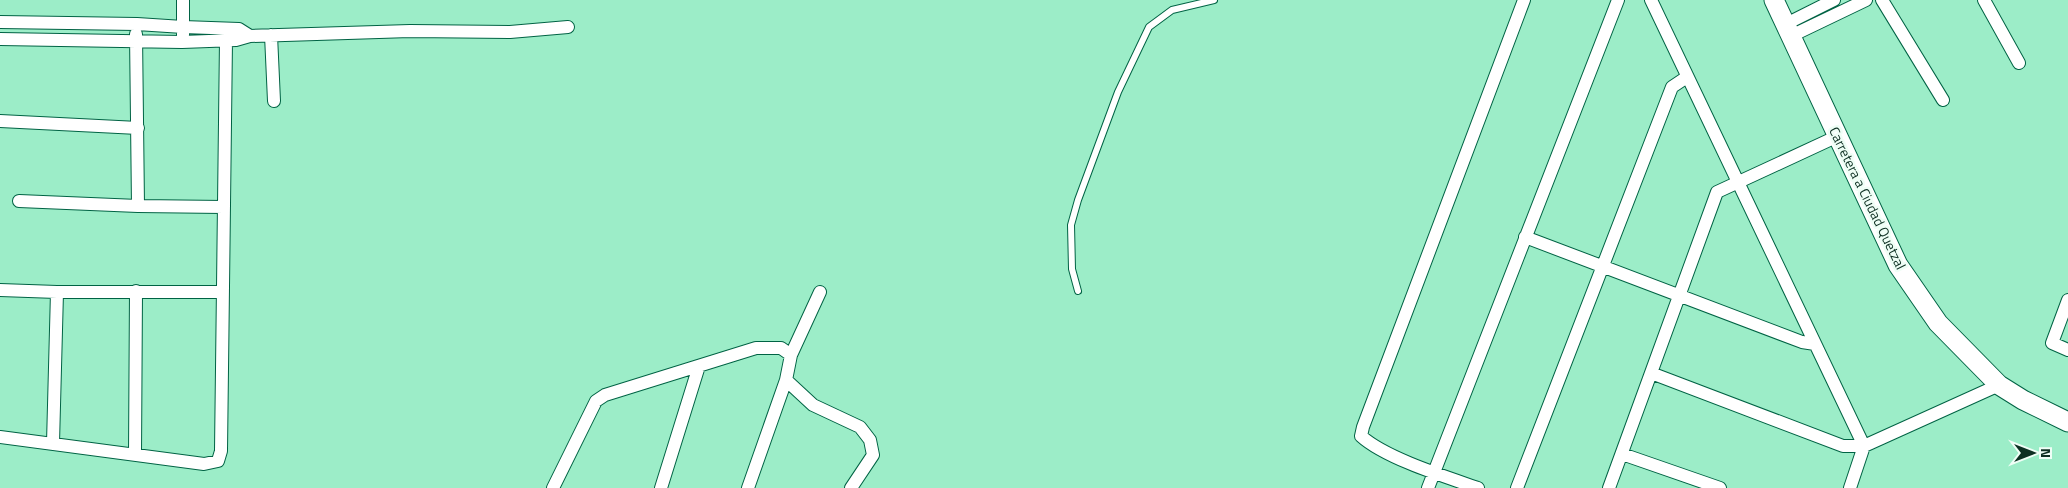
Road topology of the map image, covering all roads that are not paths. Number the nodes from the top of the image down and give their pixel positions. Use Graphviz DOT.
graph roads {
  1 [pos="183,0"];
  2 [pos="1214,0"];
  3 [pos="1524,0"];
  4 [pos="1618,0"];
  5 [pos="1651,0"];
  6 [pos="1774,0"];
  7 [pos="1834,0"];
  8 [pos="1866,0"];
  9 [pos="1882,0"];
  10 [pos="1984,0"];
  11 [pos="0,22"];
  12 [pos="136,24"];
  13 [pos="183,27"];
  14 [pos="568,27"];
  15 [pos="1788,30"];
  16 [pos="271,35"];
  17 [pos="250,36"];
  18 [pos="0,39"];
  19 [pos="226,40"];
  20 [pos="136,42"];
  21 [pos="182,42"];
  22 [pos="2019,63"];
  23 [pos="1688,77"];
  24 [pos="1943,100"];
  25 [pos="274,101"];
  26 [pos="0,121"];
  27 [pos="138,128"];
  28 [pos="1838,136"];
  29 [pos="1738,182"];
  30 [pos="18,201"];
  31 [pos="138,206"];
  32 [pos="224,207"];
  33 [pos="1525,237"];
  34 [pos="1603,266"];
  35 [pos="0,290"];
  36 [pos="136,291"];
  37 [pos="1078,291"];
  38 [pos="57,292"];
  39 [pos="223,292"];
  40 [pos="820,292"];
  41 [pos="1680,295"];
  42 [pos="2068,300"];
  43 [pos="1815,344"];
  44 [pos="2068,350"];
  45 [pos="791,355"];
  46 [pos="699,366"];
  47 [pos="1651,373"];
  48 [pos="786,380"];
  49 [pos="1999,385"];
  50 [pos="2068,422"];
  51 [pos="0,437"];
  52 [pos="53,443"];
  53 [pos="1864,446"];
  54 [pos="135,454"];
  55 [pos="1622,454"];
  56 [pos="1434,472"];
  57 [pos="553,488"];
  58 [pos="661,488"];
  59 [pos="748,488"];
  60 [pos="851,488"];
  61 [pos="1428,488"];
  62 [pos="1478,488"];
  63 [pos="1517,488"];
  64 [pos="1609,488"];
  65 [pos="1720,488"];
  66 [pos="1850,488"];
  1 -- 13 [label="street"];
  2 -- 37 [label="lane"];
  3 -- 56 [label="street"];
  4 -- 33 [label="street"];
  5 -- 23 [label="street"];
  6 -- 15 [label="main road, Carretera a Ciudad Quetzal"];
  7 -- 15 [label="street"];
  8 -- 15 [label="street"];
  9 -- 24 [label="street"];
  10 -- 22 [label="street"];
  11 -- 12 [label="street"];
  12 -- 13 [label="street"];
  12 -- 20 [label="street"];
  13 -- 17 [label="street"];
  13 -- 21 [label="street"];
  14 -- 16 [label="street"];
  15 -- 28 [label="main road, Carretera a Ciudad Quetzal"];
  16 -- 17 [label="street"];
  16 -- 25 [label="street"];
  17 -- 19 [label="street"];
  18 -- 20 [label="street"];
  19 -- 21 [label="street"];
  19 -- 32 [label="street"];
  20 -- 21 [label="street"];
  20 -- 27 [label="street"];
  23 -- 29 [label="street"];
  23 -- 34 [label="street"];
  26 -- 27 [label="street"];
  27 -- 31 [label="street"];
  28 -- 29 [label="street"];
  28 -- 49 [label="main road, Carretera a Ciudad Quetzal"];
  29 -- 41 [label="street"];
  29 -- 43 [label="street"];
  30 -- 31 [label="street"];
  31 -- 32 [label="street"];
  32 -- 39 [label="street"];
  33 -- 34 [label="street"];
  33 -- 56 [label="street"];
  34 -- 41 [label="street"];
  34 -- 63 [label="street"];
  35 -- 38 [label="street"];
  36 -- 38 [label="street"];
  36 -- 39 [label="street"];
  36 -- 54 [label="street"];
  38 -- 52 [label="street"];
  39 -- 54 [label="street"];
  40 -- 45 [label="street"];
  41 -- 43 [label="street"];
  41 -- 47 [label="street"];
  42 -- 44 [label="street"];
  43 -- 53 [label="street"];
  45 -- 46 [label="street"];
  45 -- 48 [label="street"];
  46 -- 57 [label="street"];
  46 -- 58 [label="street"];
  47 -- 53 [label="street"];
  47 -- 55 [label="street"];
  48 -- 59 [label="street"];
  48 -- 60 [label="street"];
  49 -- 50 [label="main road, Carretera a Ciudad Quetzal"];
  49 -- 53 [label="street"];
  51 -- 52 [label="street"];
  52 -- 54 [label="street"];
  53 -- 66 [label="street"];
  55 -- 64 [label="street"];
  55 -- 65 [label="street"];
  56 -- 61 [label="street"];
  56 -- 62 [label="street"];
}
